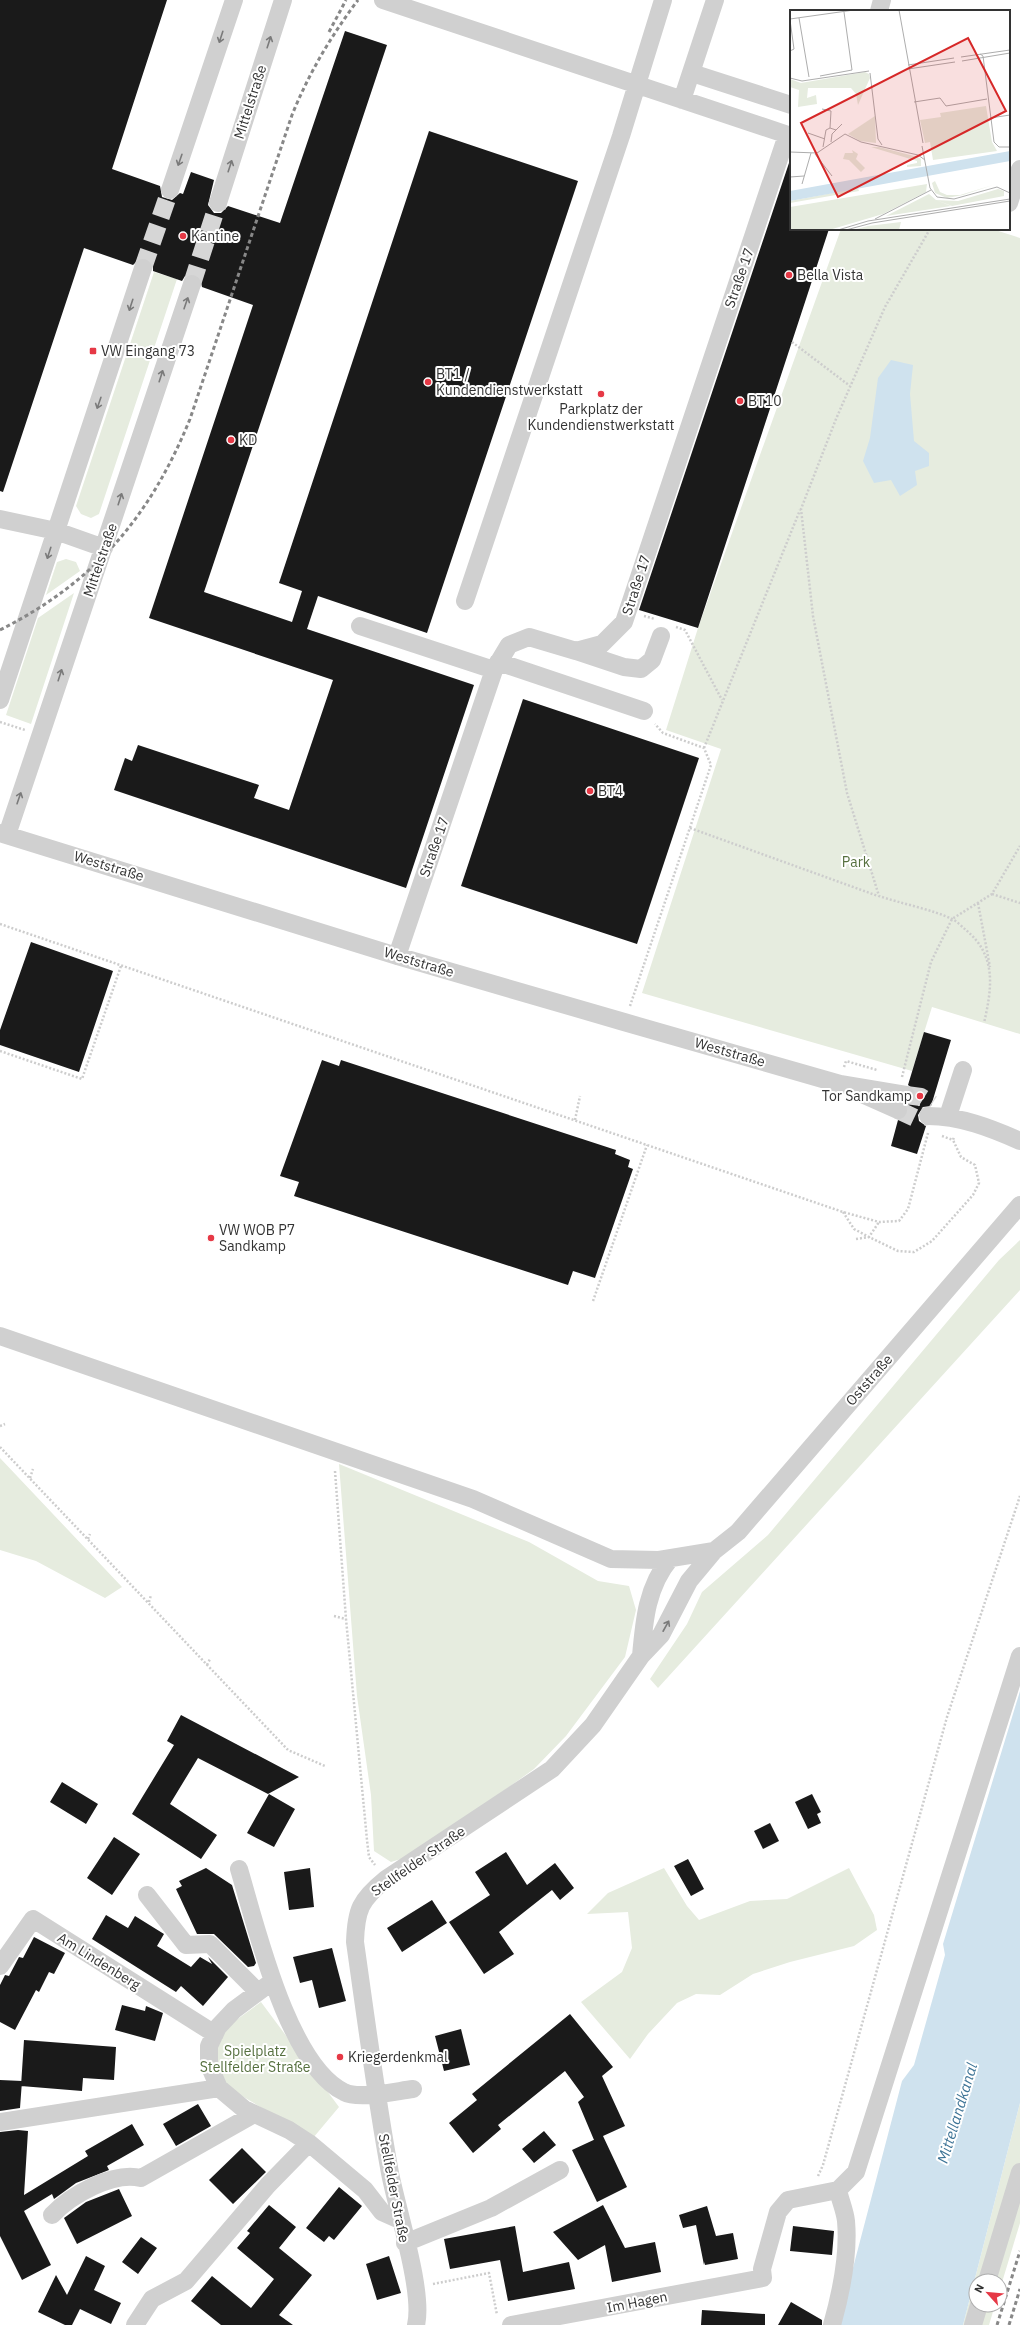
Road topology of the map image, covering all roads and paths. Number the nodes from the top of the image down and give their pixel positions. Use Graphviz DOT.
graph roads {
  1 [pos="234,0"];
  2 [pos="283,0"];
  3 [pos="383,0"];
  4 [pos="663,0"];
  5 [pos="715,0"];
  6 [pos="882,0"];
  7 [pos="878,10"];
  8 [pos="692,73"];
  9 [pos="636,85"];
  10 [pos="682,100"];
  11 [pos="790,105"];
  12 [pos="789,136"];
  13 [pos="1020,169"];
  14 [pos="170,190"];
  15 [pos="1010,200"];
  16 [pos="218,203"];
  17 [pos="1010,209"];
  18 [pos="1020,213"];
  19 [pos="929,230"];
  20 [pos="143,268"];
  21 [pos="192,284"];
  22 [pos="792,342"];
  23 [pos="850,386"];
  24 [pos="801,509"];
  25 [pos="0,519"];
  26 [pos="56,531"];
  27 [pos="104,548"];
  28 [pos="466,601"];
  29 [pos="628,611"];
  30 [pos="360,626"];
  31 [pos="663,627"];
  32 [pos="576,651"];
  33 [pos="496,666"];
  34 [pos="0,700"];
  35 [pos="722,700"];
  36 [pos="644,711"];
  37 [pos="0,722"];
  38 [pos="41,734"];
  39 [pos="704,748"];
  40 [pos="690,828"];
  41 [pos="3,834"];
  42 [pos="1020,846"];
  43 [pos="992,894"];
  44 [pos="879,896"];
  45 [pos="978,903"];
  46 [pos="1020,903"];
  47 [pos="952,919"];
  48 [pos="0,924"];
  49 [pos="397,956"];
  50 [pos="121,966"];
  51 [pos="991,976"];
  52 [pos="624,1022"];
  53 [pos="984,1023"];
  54 [pos="0,1051"];
  55 [pos="963,1070"];
  56 [pos="580,1096"];
  57 [pos="901,1100"];
  58 [pos="948,1116"];
  59 [pos="929,1118"];
  60 [pos="575,1120"];
  61 [pos="1020,1131"];
  62 [pos="1000,1132"];
  63 [pos="953,1140"];
  64 [pos="1020,1141"];
  65 [pos="647,1145"];
  66 [pos="1020,1205"];
  67 [pos="843,1212"];
  68 [pos="879,1222"];
  69 [pos="869,1237"];
  70 [pos="856,1239"];
  71 [pos="594,1301"];
  72 [pos="0,1336"];
  73 [pos="5,1424"];
  74 [pos="0,1426"];
  75 [pos="0,1447"];
  76 [pos="325,1448"];
  77 [pos="33,1470"];
  78 [pos="30,1478"];
  79 [pos="1020,1496"];
  80 [pos="90,1534"];
  81 [pos="88,1539"];
  82 [pos="714,1551"];
  83 [pos="670,1559"];
  84 [pos="151,1595"];
  85 [pos="149,1602"];
  86 [pos="334,1616"];
  87 [pos="346,1619"];
  88 [pos="641,1656"];
  89 [pos="1020,1656"];
  90 [pos="210,1659"];
  91 [pos="207,1665"];
  92 [pos="325,1766"];
  93 [pos="239,1868"];
  94 [pos="386,1880"];
  95 [pos="147,1896"];
  96 [pos="0,1966"];
  97 [pos="273,1980"];
  98 [pos="258,1992"];
  99 [pos="215,2034"];
  100 [pos="219,2088"];
  101 [pos="413,2089"];
  102 [pos="376,2093"];
  103 [pos="254,2114"];
  104 [pos="0,2122"];
  105 [pos="310,2143"];
  106 [pos="560,2170"];
  107 [pos="1020,2172"];
  108 [pos="838,2190"];
  109 [pos="809,2195"];
  110 [pos="52,2215"];
  111 [pos="400,2220"];
  112 [pos="405,2243"];
  113 [pos="989,2273"];
  114 [pos="415,2288"];
  115 [pos="977,2313"];
  116 [pos="504,2321"];
  117 [pos="135,2325"];
  118 [pos="416,2325"];
  119 [pos="832,2325"];
  120 [pos="973,2325"];
  1 -- 14 [label="street, one-way"];
  16 -- 2 [label="street, Mittelstraße, one-way"];
  3 -- 9 [label="street"];
  4 -- 9 [label="street"];
  5 -- 8 [label="street"];
  6 -- 7 [label="street"];
  8 -- 10 [label="street"];
  8 -- 11 [label="street"];
  9 -- 10 [label="street"];
  9 -- 28 [label="street"];
  10 -- 12 [label="street"];
  12 -- 29 [label="street, Straße 17"];
  13 -- 15 [label="street"];
  17 -- 18 [label="street"];
  19 -- 23 [label="path"];
  20 -- 26 [label="street, one-way"];
  27 -- 21 [label="street, Mittelstraße, one-way"];
  22 -- 23 [label="path"];
  23 -- 24 [label="path"];
  24 -- 35 [label="path"];
  24 -- 44 [label="path"];
  25 -- 26 [label="street"];
  26 -- 27 [label="street"];
  26 -- 34 [label="street, one-way"];
  38 -- 27 [label="street, Mittelstraße, one-way"];
  29 -- 31 [label="path"];
  29 -- 32 [label="street, Straße 17"];
  30 -- 33 [label="street"];
  31 -- 32 [label="street"];
  31 -- 35 [label="path"];
  32 -- 33 [label="street, Straße 17"];
  33 -- 36 [label="street"];
  33 -- 49 [label="street, Straße 17"];
  35 -- 39 [label="path"];
  36 -- 39 [label="path"];
  37 -- 38 [label="path"];
  41 -- 38 [label="street, Mittelstraße, one-way"];
  39 -- 40 [label="path"];
  40 -- 44 [label="path"];
  40 -- 52 [label="path"];
  41 -- 49 [label="street, Weststraße"];
  42 -- 43 [label="path"];
  43 -- 45 [label="path"];
  43 -- 46 [label="path"];
  44 -- 47 [label="path"];
  45 -- 47 [label="path"];
  45 -- 51 [label="path"];
  47 -- 51 [label="path"];
  47 -- 57 [label="path"];
  48 -- 50 [label="path"];
  49 -- 52 [label="street, Weststraße"];
  50 -- 54 [label="path"];
  50 -- 60 [label="path"];
  51 -- 53 [label="path"];
  52 -- 57 [label="street, Weststraße"];
  55 -- 58 [label="street"];
  56 -- 60 [label="path"];
  58 -- 59 [label="street"];
  58 -- 62 [label="street"];
  59 -- 68 [label="path"];
  60 -- 65 [label="path"];
  61 -- 62 [label="street"];
  62 -- 64 [label="street"];
  63 -- 69 [label="path"];
  65 -- 67 [label="path"];
  65 -- 71 [label="path"];
  66 -- 82 [label="street, Oststraße"];
  67 -- 68 [label="path"];
  67 -- 69 [label="path"];
  68 -- 69 [label="path"];
  69 -- 70 [label="path"];
  72 -- 76 [label="street"];
  73 -- 74 [label="path"];
  75 -- 78 [label="path"];
  76 -- 83 [label="street"];
  76 -- 87 [label="path"];
  77 -- 78 [label="path"];
  78 -- 81 [label="path"];
  79 -- 109 [label="path"];
  80 -- 81 [label="path"];
  81 -- 85 [label="path"];
  82 -- 83 [label="street"];
  88 -- 82 [label="street, Oststraße, one-way"];
  83 -- 88 [label="street"];
  84 -- 85 [label="path"];
  85 -- 91 [label="path"];
  86 -- 87 [label="path"];
  87 -- 94 [label="path"];
  88 -- 94 [label="street, Stellfelder Straße"];
  89 -- 108 [label="street"];
  90 -- 91 [label="path"];
  91 -- 92 [label="path"];
  93 -- 97 [label="street"];
  94 -- 102 [label="street, Stellfelder Straße"];
  95 -- 98 [label="street"];
  96 -- 99 [label="street, Am Lindenberg"];
  97 -- 98 [label="street"];
  97 -- 102 [label="street"];
  98 -- 99 [label="street"];
  99 -- 100 [label="street"];
  100 -- 103 [label="street"];
  100 -- 104 [label="street"];
  101 -- 102 [label="street"];
  102 -- 111 [label="street, Stellfelder Straße"];
  103 -- 105 [label="street"];
  103 -- 110 [label="street"];
  105 -- 111 [label="street"];
  105 -- 117 [label="street"];
  106 -- 112 [label="street"];
  107 -- 113 [label="street"];
  108 -- 109 [label="street"];
  108 -- 119 [label="street"];
  109 -- 116 [label="street, Im Hagen"];
  111 -- 112 [label="street, Stellfelder Straße"];
  112 -- 114 [label="street, Stellfelder Straße"];
  114 -- 116 [label="path"];
  114 -- 118 [label="street, Stellfelder Straße"];
  115 -- 120 [label="street"];
}
